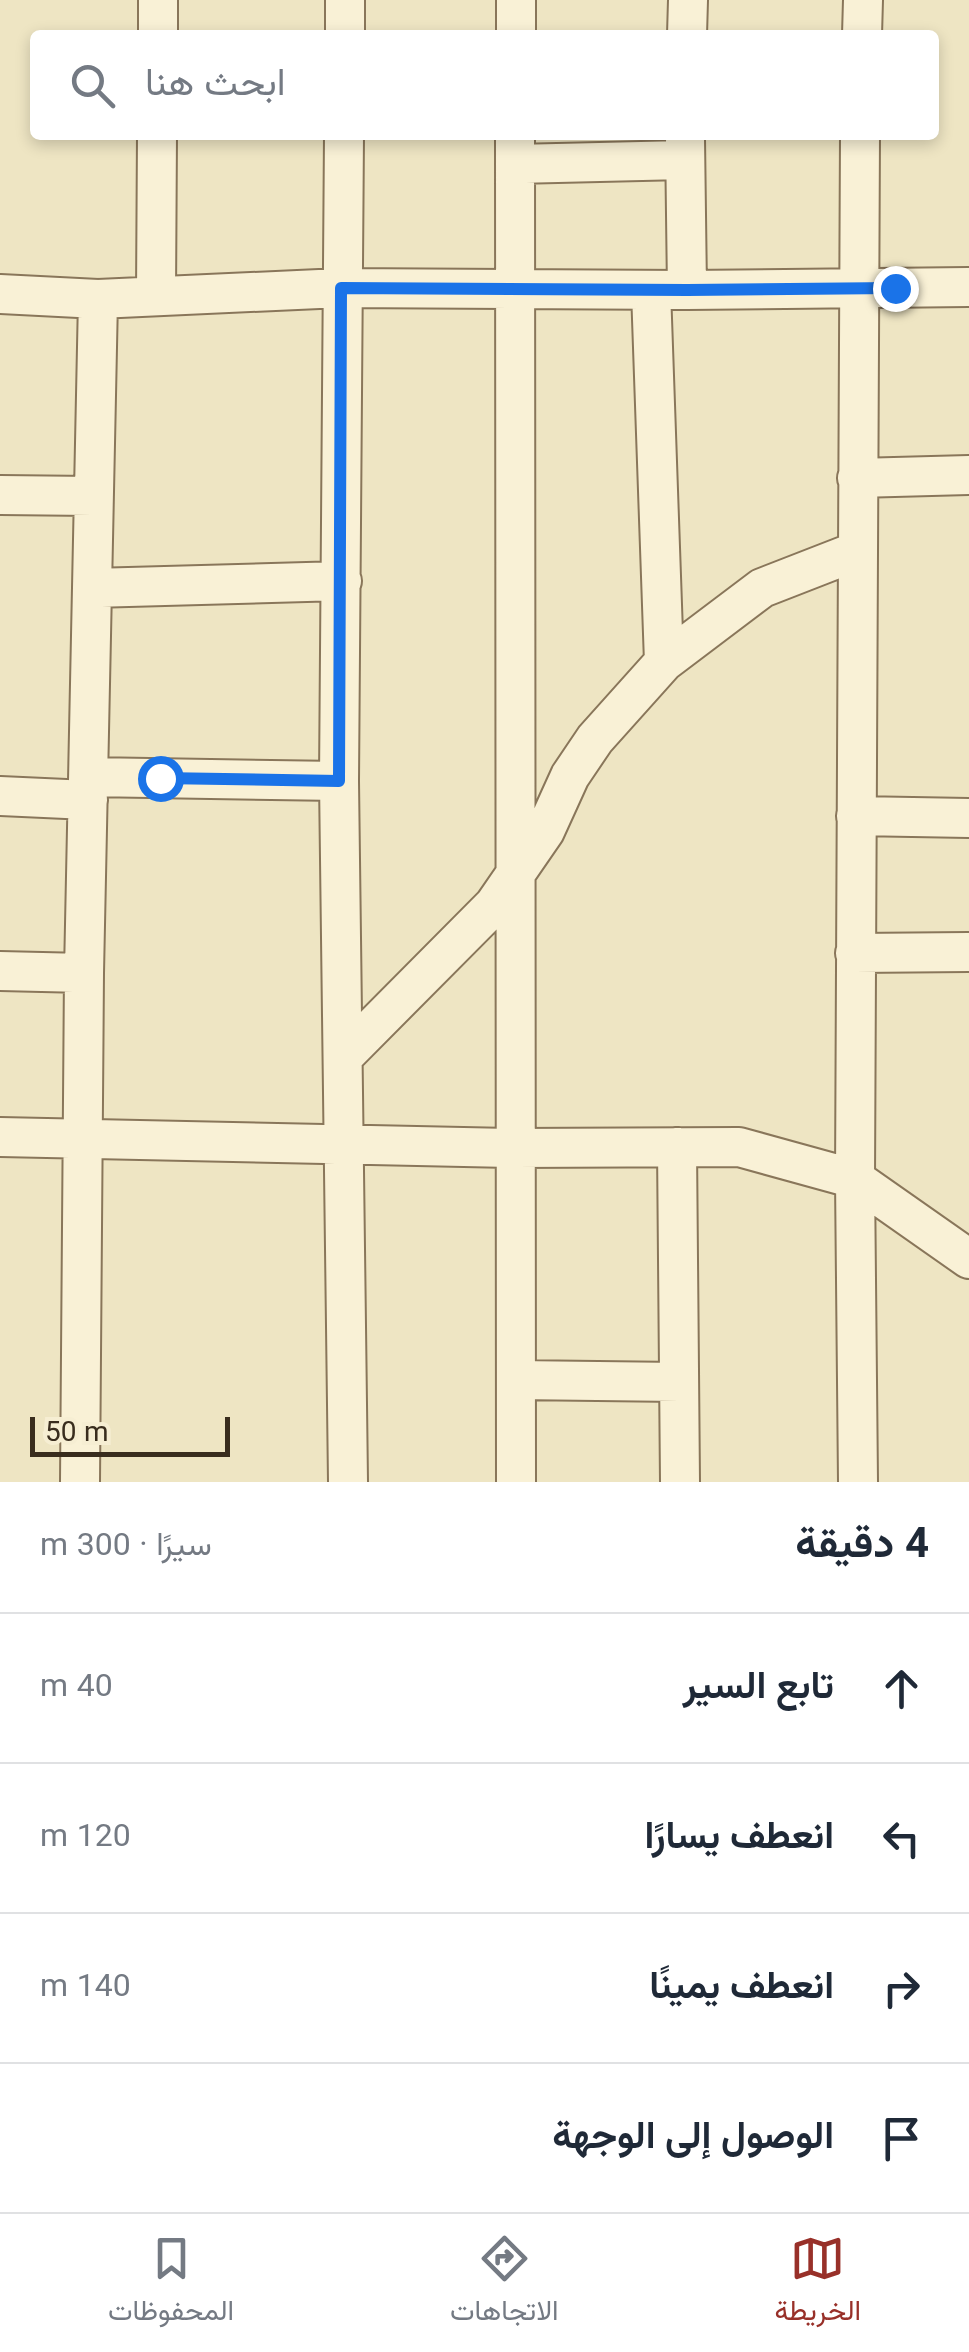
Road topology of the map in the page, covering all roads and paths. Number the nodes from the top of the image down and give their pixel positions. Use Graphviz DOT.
graph roads {
  1 [pos="158,0"];
  2 [pos="345,0"];
  3 [pos="516,0"];
  4 [pos="688,0"];
  5 [pos="863,0"];
  6 [pos="158,30"];
  7 [pos="345,30"];
  8 [pos="516,30"];
  9 [pos="688,30"];
  10 [pos="862,30"];
  11 [pos="157,140"];
  12 [pos="344,140"];
  13 [pos="860,140"];
  14 [pos="685,148"];
  15 [pos="515,150"];
  16 [pos="969,287"];
  17 [pos="341,288"];
  18 [pos="858,288"];
  19 [pos="513,289"];
  20 [pos="669,290"];
  21 [pos="0,294"];
  22 [pos="156,294"];
  23 [pos="98,299"];
  24 [pos="969,474"];
  25 [pos="857,478"];
  26 [pos="0,495"];
  27 [pos="92,496"];
  28 [pos="857,551"];
  29 [pos="342,581"];
  30 [pos="92,588"];
  31 [pos="664,662"];
  32 [pos="339,781"];
  33 [pos="89,788"];
  34 [pos="0,796"];
  35 [pos="856,816"];
  36 [pos="969,818"];
  37 [pos="517,872"];
  38 [pos="969,952"];
  39 [pos="856,953"];
  40 [pos="0,971"];
  41 [pos="84,973"];
  42 [pos="344,1056"];
  43 [pos="0,1136"];
  44 [pos="82,1136"];
  45 [pos="343,1142"];
  46 [pos="677,1147"];
  47 [pos="515,1148"];
  48 [pos="855,1179"];
  49 [pos="969,1260"];
  50 [pos="516,1380"];
  51 [pos="678,1382"];
  52 [pos="80,1482"];
  53 [pos="348,1482"];
  54 [pos="516,1482"];
  55 [pos="680,1482"];
  56 [pos="858,1482"];
  1 -- 6 [label="street"];
  2 -- 7 [label="street"];
  3 -- 8 [label="street"];
  4 -- 9 [label="street"];
  5 -- 10 [label="street"];
  11 -- 22 [label="street"];
  12 -- 17 [label="street"];
  13 -- 18 [label="street"];
  14 -- 15 [label="street"];
  14 -- 20 [label="street"];
  15 -- 19 [label="street"];
  16 -- 18 [label="street"];
  17 -- 19 [label="street"];
  17 -- 22 [label="street"];
  17 -- 29 [label="street"];
  18 -- 20 [label="street"];
  18 -- 25 [label="street"];
  19 -- 20 [label="street"];
  19 -- 37 [label="street"];
  20 -- 31 [label="street"];
  21 -- 23 [label="street"];
  22 -- 23 [label="street"];
  23 -- 27 [label="street"];
  24 -- 25 [label="street"];
  25 -- 28 [label="street"];
  26 -- 27 [label="street"];
  27 -- 30 [label="street"];
  28 -- 31 [label="street"];
  28 -- 35 [label="street"];
  29 -- 30 [label="street"];
  29 -- 32 [label="street"];
  30 -- 33 [label="street"];
  31 -- 37 [label="street"];
  32 -- 33 [label="street"];
  32 -- 42 [label="street"];
  33 -- 34 [label="street"];
  33 -- 41 [label="street"];
  35 -- 36 [label="street"];
  35 -- 39 [label="street"];
  37 -- 42 [label="street"];
  37 -- 47 [label="street"];
  38 -- 39 [label="street"];
  39 -- 48 [label="street"];
  40 -- 41 [label="street"];
  41 -- 44 [label="street"];
  42 -- 45 [label="street"];
  43 -- 44 [label="street"];
  44 -- 45 [label="street"];
  44 -- 52 [label="street"];
  45 -- 47 [label="street"];
  45 -- 53 [label="street"];
  46 -- 47 [label="street"];
  46 -- 48 [label="street"];
  46 -- 51 [label="street"];
  47 -- 50 [label="street"];
  48 -- 49 [label="street"];
  48 -- 56 [label="street"];
  50 -- 51 [label="street"];
  50 -- 54 [label="street"];
  51 -- 55 [label="street"];
}
